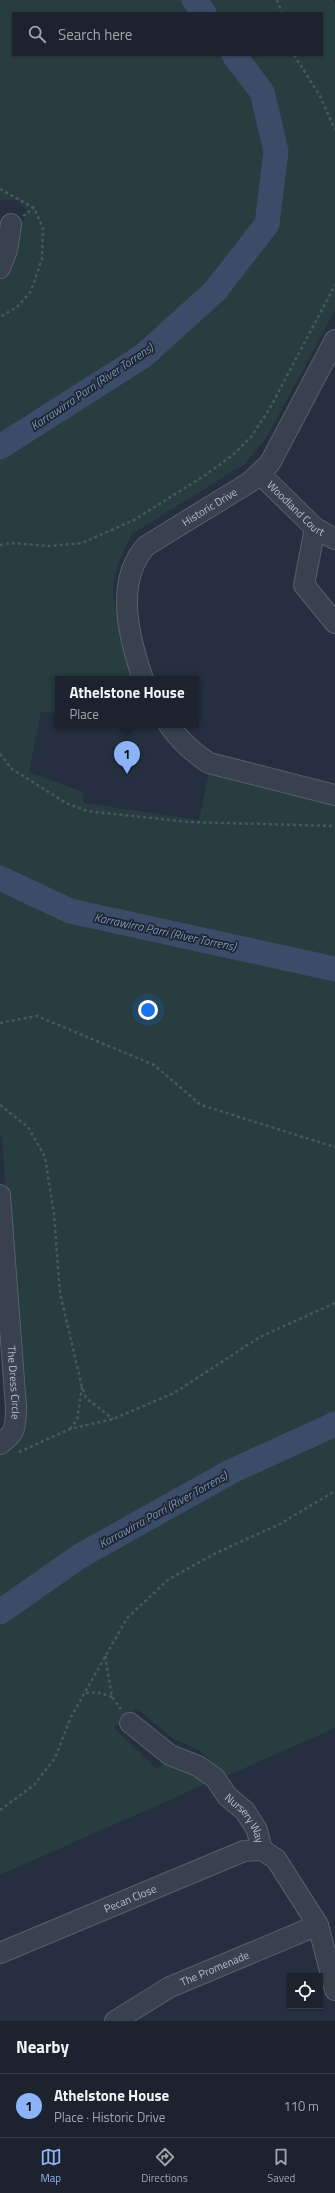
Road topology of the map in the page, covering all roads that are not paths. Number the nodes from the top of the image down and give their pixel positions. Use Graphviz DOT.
graph roads {
  1 [pos="11,224"];
  2 [pos="0,268"];
  3 [pos="335,340"];
  4 [pos="260,474"];
  5 [pos="315,528"];
  6 [pos="335,539"];
  7 [pos="335,623"];
  8 [pos="142,676"];
  9 [pos="171,728"];
  10 [pos="335,794"];
  11 [pos="0,1195"];
  12 [pos="9,1448"];
  13 [pos="130,1723"];
  14 [pos="262,1850"];
  15 [pos="318,1925"];
  16 [pos="0,1953"];
  17 [pos="335,1988"];
  18 [pos="115,2021"];
  1 -- 2 [label="street"];
  3 -- 4 [label="street, Historic Drive"];
  4 -- 5 [label="street, Woodland Court"];
  4 -- 8 [label="street, Historic Drive"];
  5 -- 6 [label="street, Woodland Court"];
  5 -- 7 [label="street"];
  9 -- 10 [label="street"];
  11 -- 12 [label="street, The Dress Circle"];
  13 -- 14 [label="street, Nursery Way"];
  14 -- 15 [label="street, Nursery Way"];
  14 -- 16 [label="street, Pecan Close"];
  15 -- 17 [label="street, Nursery Way"];
  15 -- 18 [label="street, The Promenade"];
}
